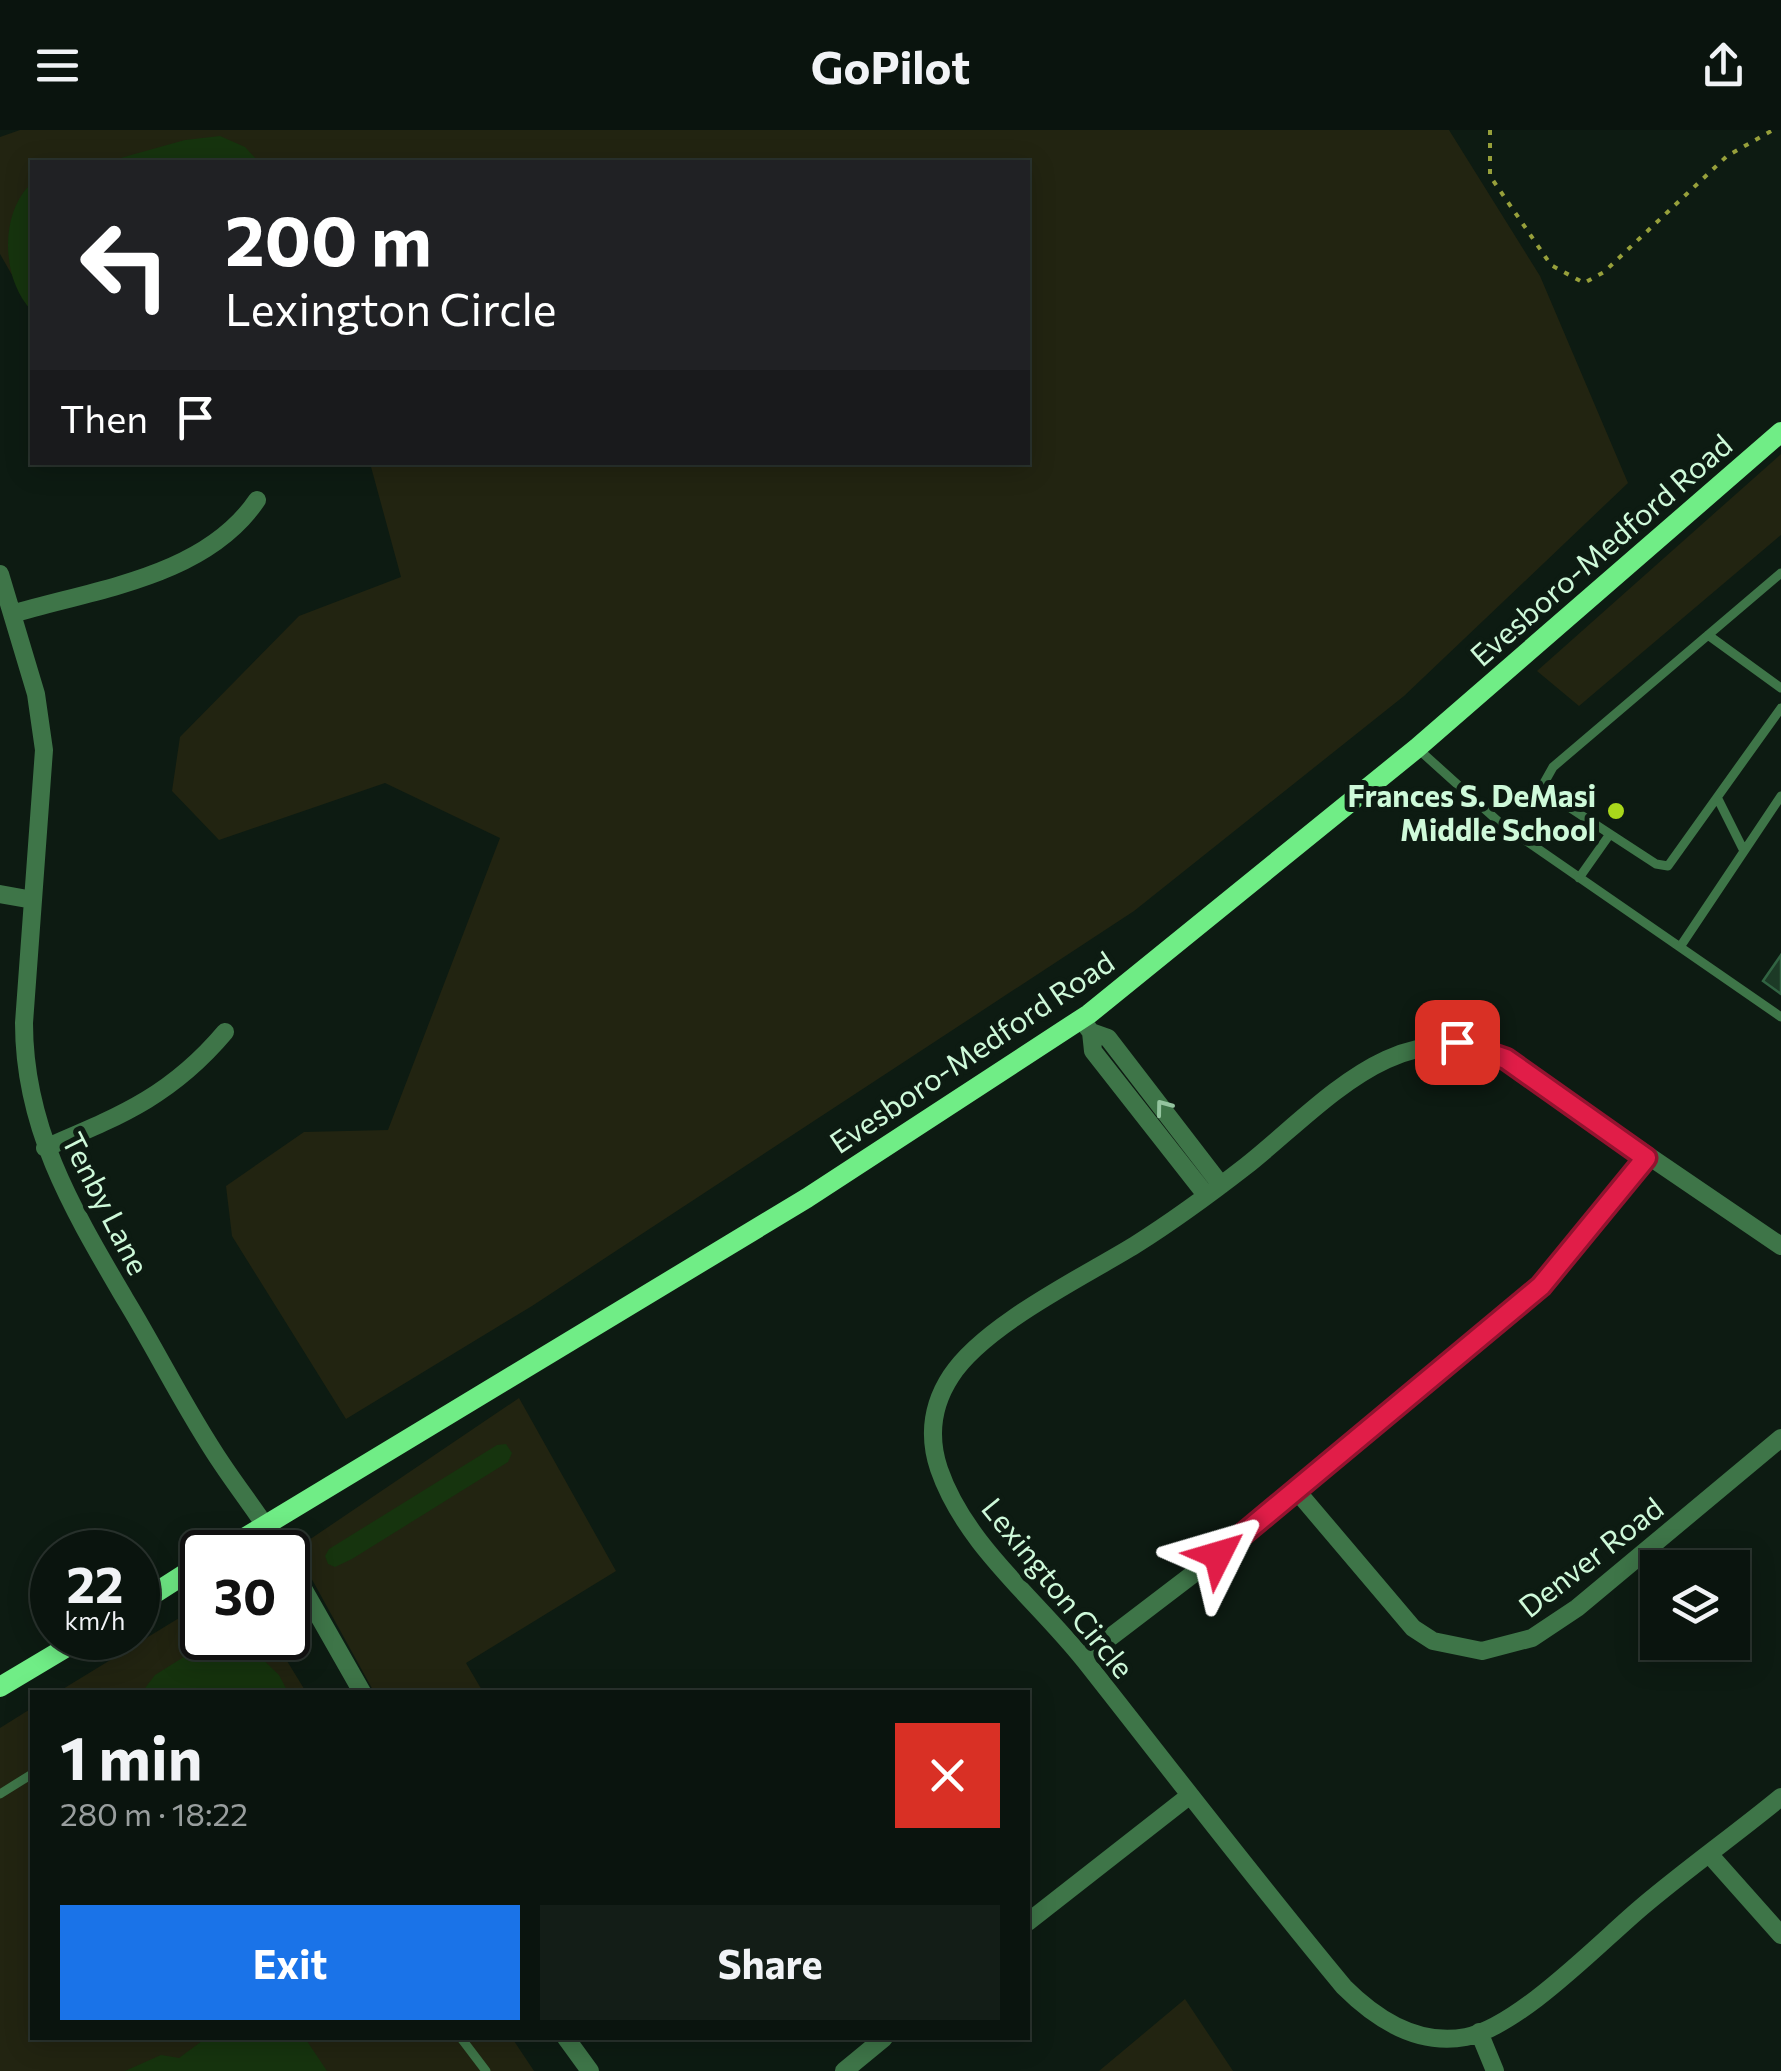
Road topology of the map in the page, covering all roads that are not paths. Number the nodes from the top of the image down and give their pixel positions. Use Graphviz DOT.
graph roads {
  1 [pos="1781,432"];
  2 [pos="258,500"];
  3 [pos="1781,573"];
  4 [pos="0,574"];
  5 [pos="12,614"];
  6 [pos="1708,635"];
  7 [pos="1781,688"];
  8 [pos="1781,708"];
  9 [pos="1417,748"];
  10 [pos="1781,796"];
  11 [pos="1718,799"];
  12 [pos="1610,834"];
  13 [pos="1744,852"];
  14 [pos="1580,878"];
  15 [pos="0,894"];
  16 [pos="33,900"];
  17 [pos="1680,947"];
  18 [pos="1781,1017"];
  19 [pos="1086,1026"];
  20 [pos="226,1032"];
  21 [pos="44,1148"];
  22 [pos="1646,1158"];
  23 [pos="1214,1190"];
  24 [pos="1781,1246"];
  25 [pos="1781,1438"];
  26 [pos="1296,1490"];
  27 [pos="266,1525"];
  28 [pos="257,1530"];
  29 [pos="269,1530"];
  30 [pos="310,1601"];
  31 [pos="1083,1658"];
  32 [pos="46,1660"];
  33 [pos="0,1688"];
  34 [pos="361,1690"];
  35 [pos="30,1775"];
  36 [pos="0,1794"];
  37 [pos="1189,1796"];
  38 [pos="1781,1797"];
  39 [pos="1709,1854"];
  40 [pos="1030,1920"];
  41 [pos="1781,1936"];
  42 [pos="1479,2032"];
  43 [pos="463,2040"];
  44 [pos="567,2040"];
  45 [pos="882,2040"];
  46 [pos="486,2071"];
  47 [pos="590,2071"];
  48 [pos="844,2071"];
  49 [pos="1494,2071"];
  1 -- 9 [label="street, Evesboro-Medford Road"];
  2 -- 5 [label="street"];
  3 -- 6 [label="lane"];
  4 -- 5 [label="street, Tenby Lane"];
  5 -- 16 [label="street, Tenby Lane"];
  6 -- 7 [label="lane"];
  6 -- 12 [label="lane"];
  8 -- 11 [label="lane"];
  9 -- 14 [label="lane"];
  9 -- 19 [label="street, Evesboro-Medford Road"];
  10 -- 13 [label="lane"];
  11 -- 12 [label="lane"];
  11 -- 13 [label="lane"];
  12 -- 14 [label="lane"];
  13 -- 17 [label="lane"];
  14 -- 17 [label="lane"];
  15 -- 16 [label="street"];
  16 -- 21 [label="street, Tenby Lane"];
  17 -- 18 [label="lane"];
  19 -- 23 [label="street"];
  19 -- 27 [label="street, Evesboro-Medford Road"];
  20 -- 21 [label="street"];
  21 -- 27 [label="street, Tenby Lane"];
  22 -- 23 [label="street, Lexington Circle"];
  22 -- 24 [label="street, Lexington Circle"];
  22 -- 26 [label="street"];
  23 -- 31 [label="street, Lexington Circle"];
  25 -- 26 [label="street, Denver Road"];
  26 -- 31 [label="street"];
  27 -- 28 [label="street, Evesboro-Medford Road"];
  27 -- 29 [label="street, Tenby Lane"];
  30 -- 34 [label="street"];
  31 -- 37 [label="street, Lexington Circle"];
  32 -- 33 [label="street"];
  35 -- 36 [label="lane"];
  37 -- 40 [label="street"];
  37 -- 42 [label="street, Lexington Circle"];
  38 -- 39 [label="street, Lexington Circle"];
  39 -- 41 [label="street"];
  39 -- 42 [label="street, Lexington Circle"];
  42 -- 49 [label="street"];
  43 -- 46 [label="lane"];
  44 -- 47 [label="street"];
  45 -- 48 [label="street"];
}
